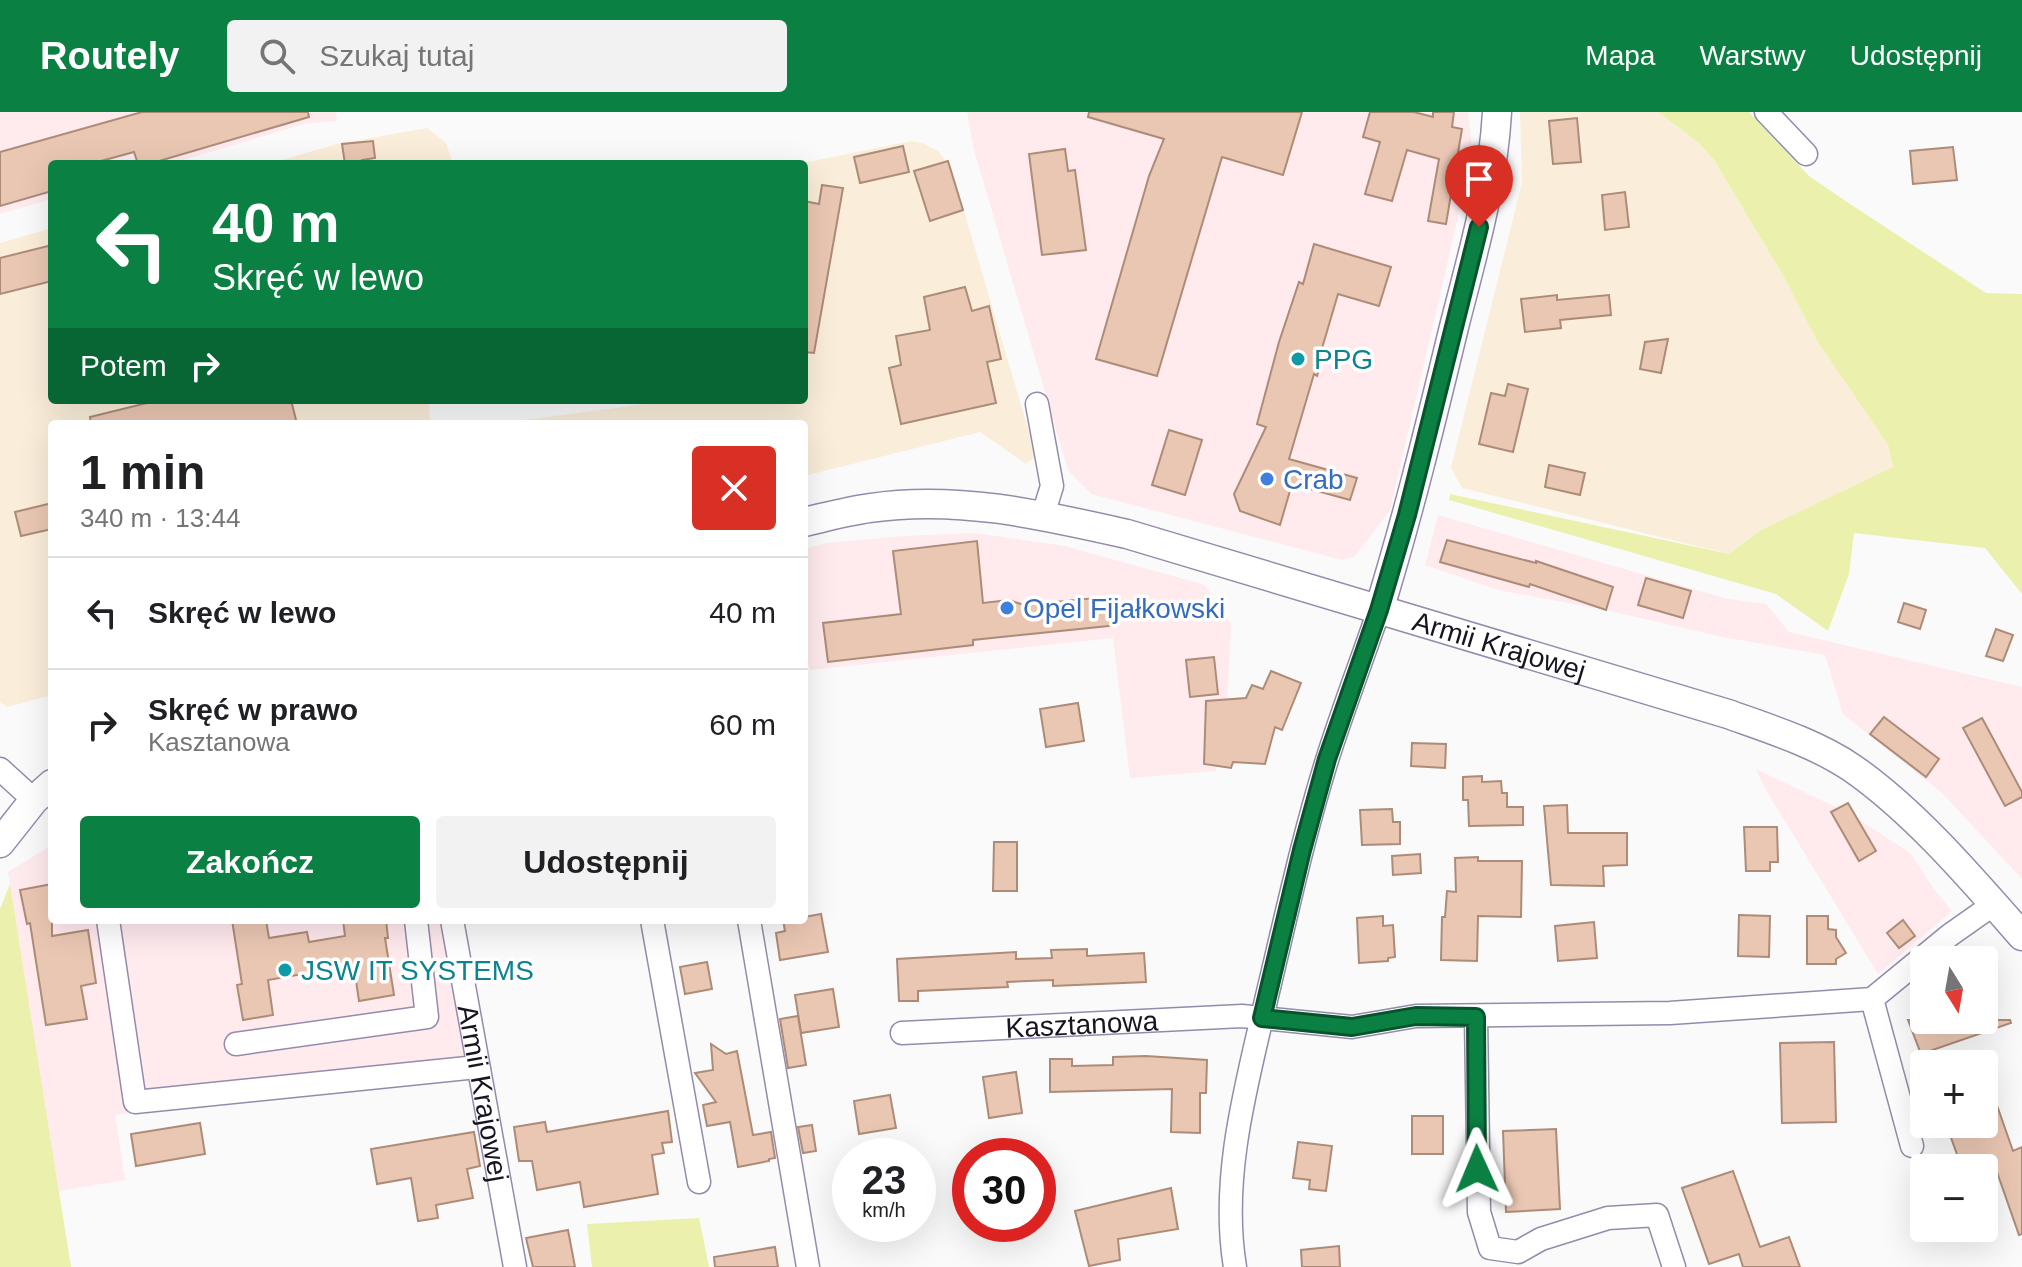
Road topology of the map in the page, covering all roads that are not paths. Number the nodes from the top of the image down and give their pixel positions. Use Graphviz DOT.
graph roads {
  1 [pos="1497,112"];
  2 [pos="1766,112"];
  3 [pos="1806,154"];
  4 [pos="1037,404"];
  5 [pos="1043,515"];
  6 [pos="808,521"];
  7 [pos="1379,610"];
  8 [pos="0,769"];
  9 [pos="43,792"];
  10 [pos="0,843"];
  11 [pos="1994,904"];
  12 [pos="109,924"];
  13 [pos="416,924"];
  14 [pos="453,924"];
  15 [pos="653,924"];
  16 [pos="750,924"];
  17 [pos="2022,936"];
  18 [pos="1872,999"];
  19 [pos="1476,1017"];
  20 [pos="1262,1018"];
  21 [pos="902,1033"];
  22 [pos="236,1044"];
  23 [pos="477,1067"];
  24 [pos="1912,1146"];
  25 [pos="699,1182"];
  26 [pos="515,1267"];
  27 [pos="808,1267"];
  28 [pos="1235,1267"];
  29 [pos="1674,1267"];
  1 -- 7 [label="street"];
  2 -- 3 [label="street"];
  4 -- 5 [label="street"];
  5 -- 6 [label="street, Armii Krajowej"];
  5 -- 7 [label="street, Armii Krajowej"];
  7 -- 11 [label="street, Armii Krajowej"];
  7 -- 20 [label="street"];
  8 -- 9 [label="street"];
  9 -- 10 [label="street"];
  11 -- 17 [label="street, Armii Krajowej"];
  11 -- 18 [label="street"];
  12 -- 23 [label="street"];
  13 -- 22 [label="street, Armii Krajowej"];
  14 -- 23 [label="street, Armii Krajowej"];
  15 -- 25 [label="street"];
  16 -- 27 [label="street"];
  18 -- 19 [label="street"];
  18 -- 24 [label="street"];
  19 -- 20 [label="street, Kasztanowa"];
  19 -- 29 [label="street"];
  20 -- 21 [label="street, Kasztanowa"];
  20 -- 28 [label="street"];
  23 -- 26 [label="street, Armii Krajowej"];
}
